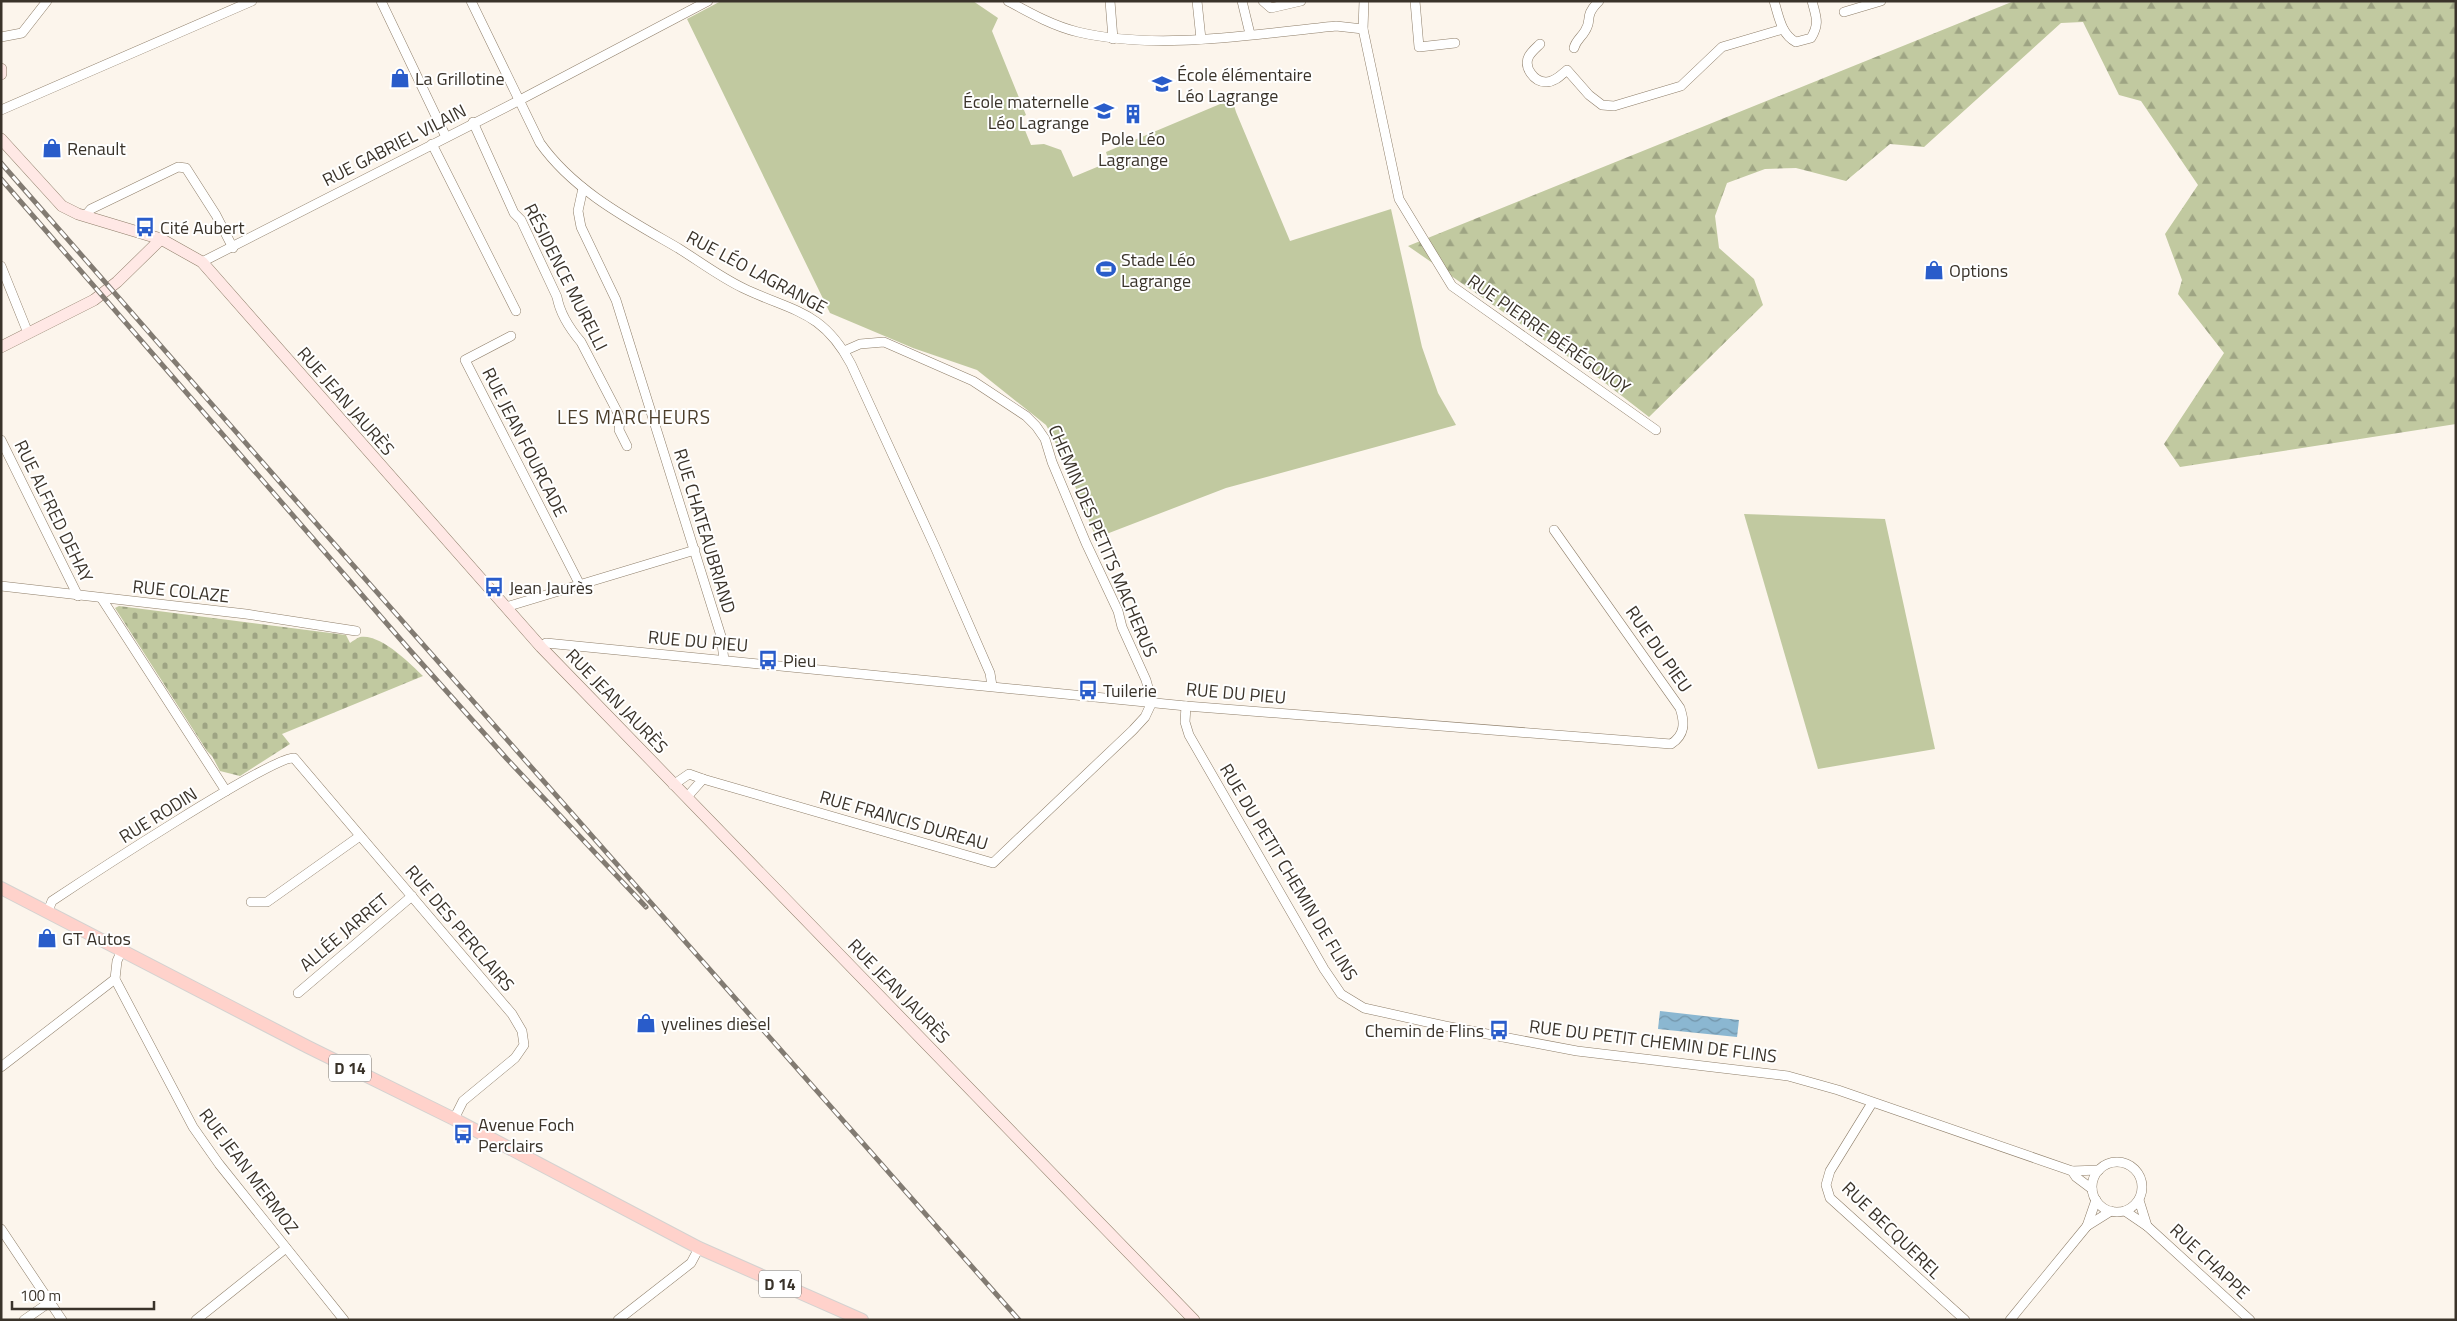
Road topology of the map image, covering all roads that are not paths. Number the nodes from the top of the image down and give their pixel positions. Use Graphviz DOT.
graph roads {
  1 [pos="47,1"];
  2 [pos="252,1"];
  3 [pos="381,1"];
  4 [pos="471,1"];
  5 [pos="708,1"];
  6 [pos="1008,1"];
  7 [pos="1110,1"];
  8 [pos="1196,1"];
  9 [pos="1242,1"];
  10 [pos="1263,1"];
  11 [pos="1301,1"];
  12 [pos="1364,1"];
  13 [pos="1415,1"];
  14 [pos="1599,1"];
  15 [pos="1774,1"];
  16 [pos="1812,1"];
  17 [pos="1880,1"];
  18 [pos="1844,12"];
  19 [pos="1783,28"];
  20 [pos="1363,29"];
  21 [pos="1250,34"];
  22 [pos="1,37"];
  23 [pos="1113,39"];
  24 [pos="1201,39"];
  25 [pos="1455,43"];
  26 [pos="1540,44"];
  27 [pos="1574,48"];
  28 [pos="1,69"];
  29 [pos="1,74"];
  30 [pos="518,101"];
  31 [pos="1,110"];
  32 [pos="473,122"];
  33 [pos="446,137"];
  34 [pos="1,139"];
  35 [pos="432,144"];
  36 [pos="583,188"];
  37 [pos="85,216"];
  38 [pos="161,240"];
  39 [pos="233,248"];
  40 [pos="202,262"];
  41 [pos="1,266"];
  42 [pos="516,311"];
  43 [pos="28,333"];
  44 [pos="511,336"];
  45 [pos="1,347"];
  46 [pos="844,352"];
  47 [pos="1656,430"];
  48 [pos="1,440"];
  49 [pos="626,446"];
  50 [pos="1554,530"];
  51 [pos="695,550"];
  52 [pos="580,585"];
  53 [pos="1,586"];
  54 [pos="78,596"];
  55 [pos="102,599"];
  56 [pos="506,607"];
  57 [pos="356,630"];
  58 [pos="541,647"];
  59 [pos="724,660"];
  60 [pos="992,686"];
  61 [pos="1152,702"];
  62 [pos="1186,706"];
  63 [pos="294,758"];
  64 [pos="703,779"];
  65 [pos="673,785"];
  66 [pos="226,791"];
  67 [pos="686,797"];
  68 [pos="360,836"];
  69 [pos="1,888"];
  70 [pos="412,896"];
  71 [pos="251,902"];
  72 [pos="48,910"];
  73 [pos="122,950"];
  74 [pos="115,979"];
  75 [pos="298,993"];
  76 [pos="1,1067"];
  77 [pos="1872,1103"];
  78 [pos="454,1119"];
  79 [pos="2099,1170"];
  80 [pos="2072,1171"];
  81 [pos="2092,1188"];
  82 [pos="2096,1200"];
  83 [pos="2139,1200"];
  84 [pos="2111,1211"];
  85 [pos="2125,1211"];
  86 [pos="2087,1226"];
  87 [pos="2147,1226"];
  88 [pos="1,1229"];
  89 [pos="286,1248"];
  90 [pos="699,1248"];
  91 [pos="50,1302"];
  92 [pos="24,1320"];
  93 [pos="62,1320"];
  94 [pos="196,1320"];
  95 [pos="344,1320"];
  96 [pos="618,1320"];
  97 [pos="862,1320"];
  98 [pos="1194,1320"];
  99 [pos="1965,1320"];
  100 [pos="2010,1320"];
  101 [pos="2249,1320"];
  1 -- 22 [label="street"];
  2 -- 31 [label="street"];
  3 -- 33 [label="street"];
  4 -- 30 [label="street, RUE LÉO LAGRANGE"];
  5 -- 30 [label="street, RUE GABRIEL VILAIN"];
  6 -- 23 [label="street"];
  7 -- 23 [label="street"];
  8 -- 24 [label="street"];
  9 -- 21 [label="street"];
  10 -- 11 [label="street"];
  12 -- 20 [label="street, RUE PIERRE BÉRÉGOVOY"];
  13 -- 25 [label="street"];
  14 -- 27 [label="street"];
  15 -- 19 [label="street"];
  16 -- 19 [label="street"];
  17 -- 18 [label="street"];
  19 -- 26 [label="street"];
  20 -- 21 [label="street"];
  20 -- 47 [label="street, RUE PIERRE BÉRÉGOVOY"];
  21 -- 24 [label="street"];
  23 -- 24 [label="street"];
  28 -- 29 [label="main road"];
  30 -- 32 [label="street, RUE GABRIEL VILAIN"];
  30 -- 36 [label="street, RUE LÉO LAGRANGE"];
  32 -- 33 [label="street, RUE GABRIEL VILAIN"];
  32 -- 49 [label="street, RÉSIDENCE MURELLI"];
  33 -- 35 [label="street, RUE GABRIEL VILAIN"];
  34 -- 37 [label="main road, RUE JEAN JAURÈS"];
  35 -- 39 [label="street, RUE GABRIEL VILAIN"];
  35 -- 42 [label="street"];
  36 -- 46 [label="street, RUE LÉO LAGRANGE"];
  36 -- 51 [label="street, RUE CHATEAUBRIAND"];
  37 -- 38 [label="main road, RUE JEAN JAURÈS"];
  37 -- 39 [label="street"];
  38 -- 40 [label="main road, RUE JEAN JAURÈS"];
  38 -- 43 [label="main road"];
  39 -- 40 [label="street, RUE GABRIEL VILAIN"];
  40 -- 56 [label="main road, RUE JEAN JAURÈS"];
  41 -- 43 [label="street"];
  43 -- 45 [label="main road"];
  44 -- 52 [label="street, RUE JEAN FOURCADE"];
  46 -- 60 [label="street, RUE LÉO LAGRANGE"];
  46 -- 61 [label="street, CHEMIN DES PETITS MACHERUS"];
  48 -- 54 [label="street, RUE ALFRED DEHAY"];
  50 -- 62 [label="street, RUE DU PIEU"];
  51 -- 52 [label="street"];
  51 -- 59 [label="street, RUE CHATEAUBRIAND"];
  52 -- 56 [label="street"];
  53 -- 54 [label="street, RUE COLAZE"];
  54 -- 55 [label="street, RUE COLAZE"];
  55 -- 57 [label="street, RUE COLAZE"];
  55 -- 66 [label="street"];
  56 -- 58 [label="main road, RUE JEAN JAURÈS"];
  58 -- 59 [label="street, RUE DU PIEU"];
  58 -- 65 [label="main road, RUE JEAN JAURÈS"];
  59 -- 60 [label="street, RUE DU PIEU"];
  60 -- 61 [label="street, RUE DU PIEU"];
  61 -- 62 [label="street, RUE DU PIEU"];
  61 -- 64 [label="street, RUE FRANCIS DUREAU"];
  62 -- 77 [label="street, RUE DU PETIT CHEMIN DE FLINS"];
  63 -- 66 [label="street, RUE RODIN"];
  63 -- 68 [label="street, RUE DES PERCLAIRS"];
  64 -- 65 [label="street, RUE FRANCIS DUREAU"];
  64 -- 67 [label="street"];
  65 -- 67 [label="main road, RUE JEAN JAURÈS"];
  66 -- 72 [label="street, RUE RODIN"];
  67 -- 98 [label="main road, RUE JEAN JAURÈS"];
  68 -- 70 [label="street, RUE DES PERCLAIRS"];
  68 -- 71 [label="street"];
  69 -- 72 [label="main road, D 14"];
  70 -- 75 [label="street, ALLÉE JARRET"];
  70 -- 78 [label="street, RUE DES PERCLAIRS"];
  72 -- 73 [label="main road, D 14"];
  73 -- 74 [label="street"];
  73 -- 78 [label="main road, D 14"];
  74 -- 76 [label="street"];
  74 -- 89 [label="street, RUE JEAN MERMOZ"];
  77 -- 80 [label="street, RUE DU PETIT CHEMIN DE FLINS"];
  77 -- 99 [label="street, RUE BECQUEREL"];
  78 -- 90 [label="main road, D 14"];
  79 -- 80 [label="street, RUE DU PETIT CHEMIN DE FLINS"];
  79 -- 81 [label="street"];
  79 -- 83 [label="street"];
  80 -- 81 [label="street, RUE DU PETIT CHEMIN DE FLINS"];
  81 -- 82 [label="street"];
  82 -- 84 [label="street"];
  82 -- 86 [label="street"];
  83 -- 85 [label="street"];
  83 -- 87 [label="street, RUE CHAPPE"];
  84 -- 85 [label="street"];
  84 -- 86 [label="street"];
  85 -- 87 [label="street, RUE CHAPPE"];
  86 -- 100 [label="street"];
  87 -- 101 [label="street, RUE CHAPPE"];
  88 -- 91 [label="street"];
  89 -- 94 [label="street"];
  89 -- 95 [label="street, RUE JEAN MERMOZ"];
  90 -- 96 [label="street"];
  90 -- 97 [label="main road, D 14"];
  91 -- 92 [label="street"];
  91 -- 93 [label="street"];
}
